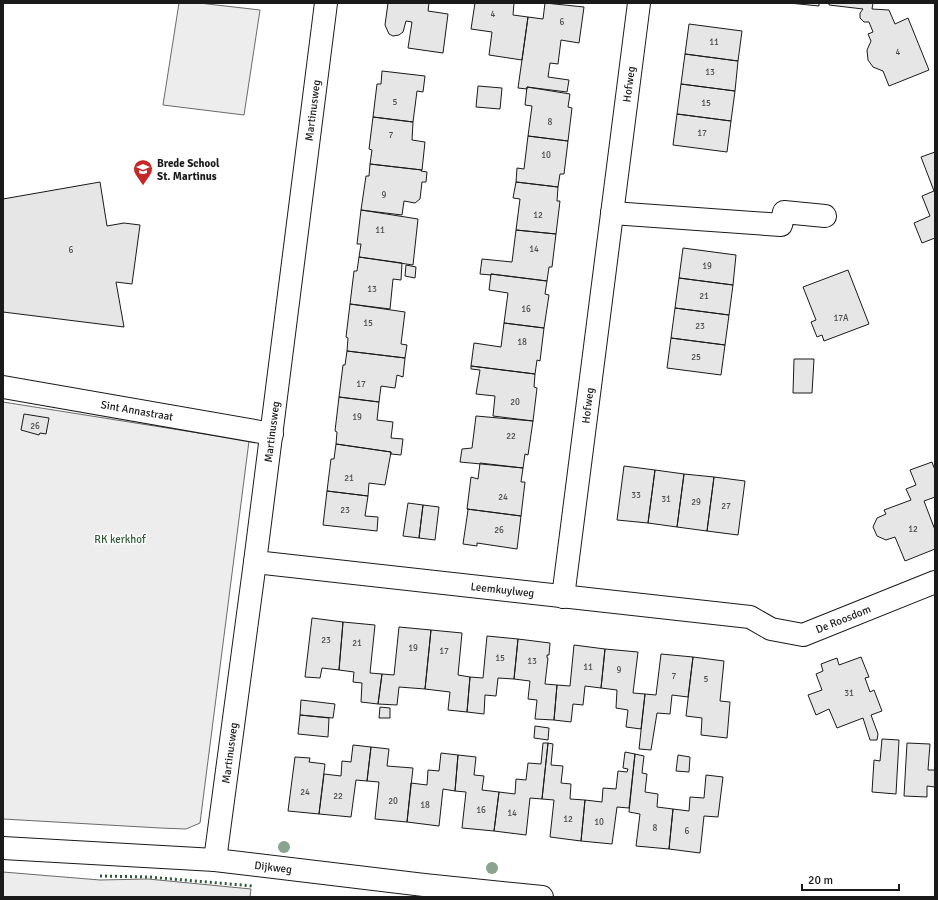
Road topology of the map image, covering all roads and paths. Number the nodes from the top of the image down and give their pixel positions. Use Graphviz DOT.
graph roads {
  1 [pos="326,3"];
  2 [pos="639,3"];
  3 [pos="612,213"];
  4 [pos="825,216"];
  5 [pos="3,387"];
  6 [pos="272,434"];
  7 [pos="255,562"];
  8 [pos="935,582"];
  9 [pos="563,598"];
  10 [pos="750,618"];
  11 [pos="3,848"];
  12 [pos="215,860"];
  13 [pos="542,897"];
  1 -- 6 [label="street, Martinusweg"];
  2 -- 3 [label="street, Hofweg"];
  3 -- 4 [label="street"];
  3 -- 9 [label="street, Hofweg"];
  5 -- 6 [label="street, Sint Annastraat"];
  6 -- 7 [label="street, Martinusweg"];
  7 -- 9 [label="street, Leemkuylweg"];
  7 -- 12 [label="street, Martinusweg"];
  8 -- 10 [label="street, De Roosdom"];
  9 -- 10 [label="street, Leemkuylweg"];
  11 -- 12 [label="street, Dijkweg"];
  12 -- 13 [label="street, Dijkweg"];
}
